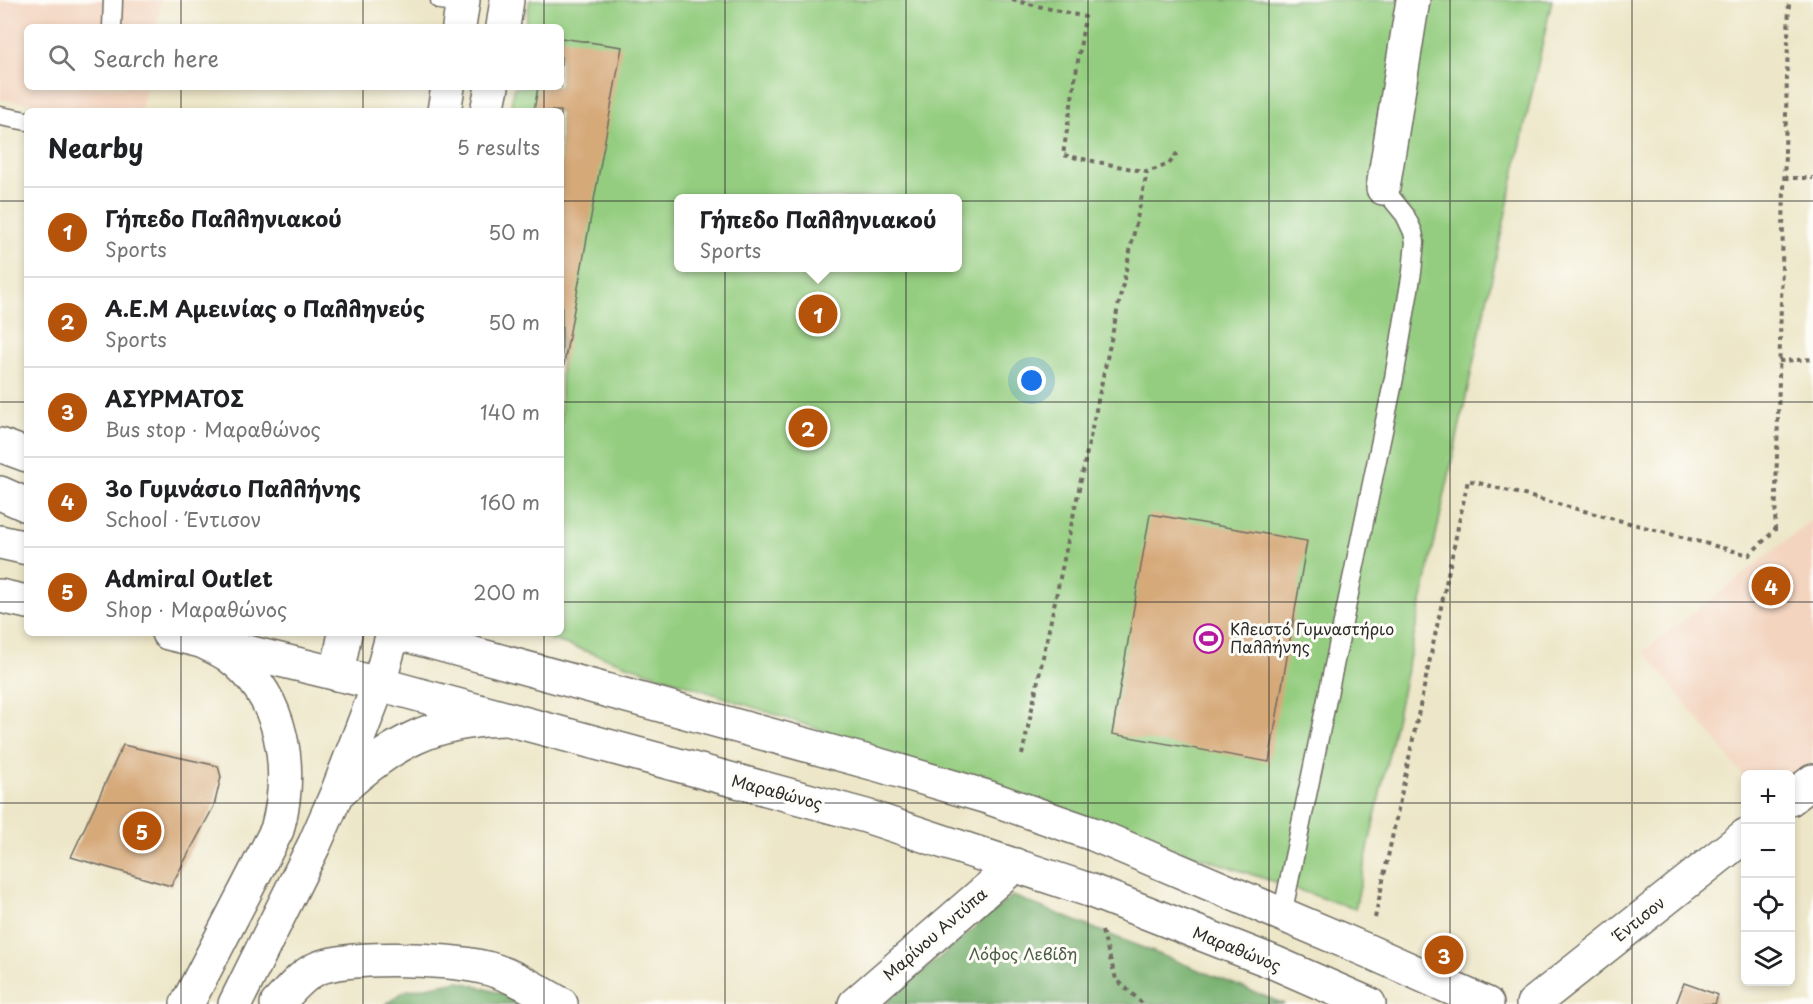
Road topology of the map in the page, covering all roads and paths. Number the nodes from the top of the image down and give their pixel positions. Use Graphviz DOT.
graph roads {
  1 [pos="113,0"];
  2 [pos="507,0"];
  3 [pos="1012,0"];
  4 [pos="1413,0"];
  5 [pos="1789,0"];
  6 [pos="112,24"];
  7 [pos="503,24"];
  8 [pos="448,90"];
  9 [pos="491,90"];
  10 [pos="444,108"];
  11 [pos="488,108"];
  12 [pos="0,116"];
  13 [pos="24,120"];
  14 [pos="1178,152"];
  15 [pos="1147,172"];
  16 [pos="1784,178"];
  17 [pos="1813,178"];
  18 [pos="1383,188"];
  19 [pos="1813,360"];
  20 [pos="1779,361"];
  21 [pos="0,445"];
  22 [pos="24,454"];
  23 [pos="0,493"];
  24 [pos="24,504"];
  25 [pos="0,542"];
  26 [pos="24,547"];
  27 [pos="0,596"];
  28 [pos="24,601"];
  29 [pos="184,636"];
  30 [pos="344,636"];
  31 [pos="392,636"];
  32 [pos="409,636"];
  33 [pos="337,674"];
  34 [pos="380,684"];
  35 [pos="505,719"];
  36 [pos="1022,755"];
  37 [pos="338,793"];
  38 [pos="1741,838"];
  39 [pos="1015,864"];
  40 [pos="1089,890"];
  41 [pos="1282,915"];
  42 [pos="1368,951"];
  43 [pos="187,1004"];
  44 [pos="235,1004"];
  45 [pos="277,1004"];
  46 [pos="561,1004"];
  47 [pos="855,1004"];
  48 [pos="1143,1004"];
  49 [pos="1370,1004"];
  50 [pos="1487,1004"];
  51 [pos="1533,1004"];
  1 -- 6 [label="lane"];
  2 -- 7 [label="main road"];
  3 -- 15 [label="path"];
  4 -- 18 [label="main road"];
  5 -- 16 [label="path"];
  8 -- 10 [label="main road"];
  9 -- 11 [label="main road"];
  12 -- 13 [label="lane"];
  14 -- 15 [label="path"];
  15 -- 36 [label="path"];
  16 -- 17 [label="path"];
  16 -- 20 [label="path"];
  18 -- 41 [label="lane"];
  19 -- 20 [label="path"];
  20 -- 42 [label="path"];
  21 -- 22 [label="main road"];
  23 -- 24 [label="main road"];
  25 -- 26 [label="main road"];
  27 -- 28 [label="main road"];
  29 -- 33 [label="main road, Μαραθώνος"];
  29 -- 43 [label="main road"];
  30 -- 33 [label="main road"];
  31 -- 34 [label="main road"];
  32 -- 41 [label="main road"];
  33 -- 34 [label="main road, Μαραθώνος"];
  34 -- 35 [label="main road, Μαραθώνος"];
  34 -- 37 [label="main road"];
  35 -- 37 [label="main road"];
  35 -- 39 [label="main road, Μαραθώνος"];
  37 -- 44 [label="main road"];
  38 -- 51 [label="main road, Έντισον"];
  39 -- 40 [label="main road, Μαραθώνος"];
  39 -- 47 [label="main road, Μαρίνου Αντύπα"];
  40 -- 48 [label="path"];
  40 -- 49 [label="main road, Μαραθώνος"];
  41 -- 42 [label="main road"];
  42 -- 50 [label="main road"];
  45 -- 46 [label="main road"];
}
